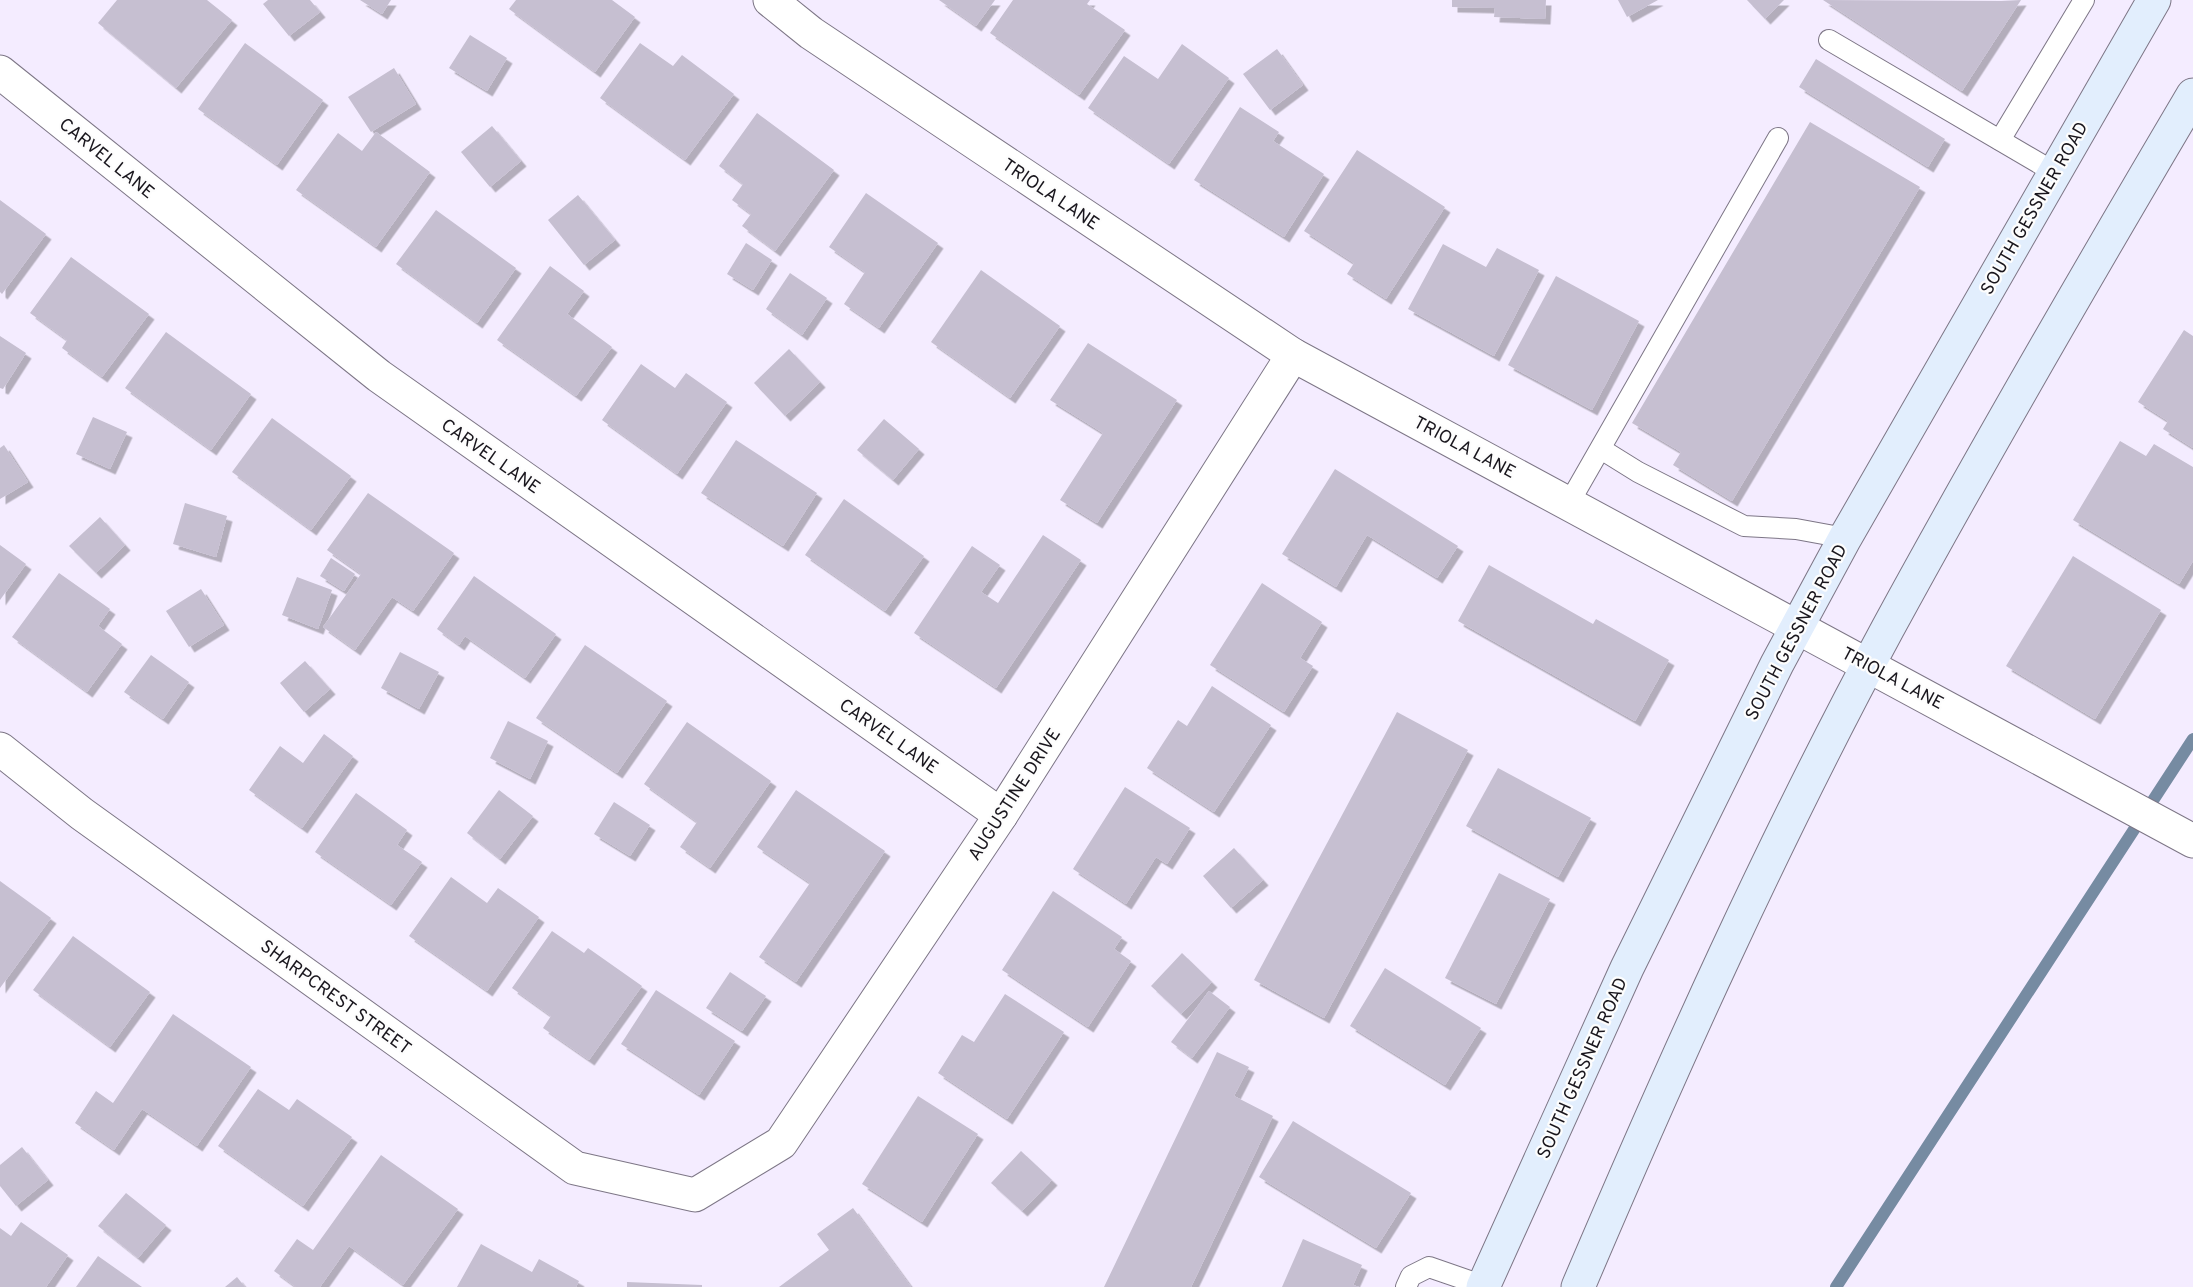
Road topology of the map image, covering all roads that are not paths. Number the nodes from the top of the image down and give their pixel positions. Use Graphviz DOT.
graph roads {
  1 [pos="770,0"];
  2 [pos="2084,0"];
  3 [pos="2154,0"];
  4 [pos="1829,40"];
  5 [pos="0,72"];
  6 [pos="2193,95"];
  7 [pos="1778,138"];
  8 [pos="2000,140"];
  9 [pos="2054,172"];
  10 [pos="1293,355"];
  11 [pos="1601,448"];
  12 [pos="1569,503"];
  13 [pos="1845,538"];
  14 [pos="1797,626"];
  15 [pos="1869,665"];
  16 [pos="0,749"];
  17 [pos="1001,815"];
  18 [pos="2193,841"];
  19 [pos="695,1195"];
  20 [pos="1483,1286"];
  21 [pos="1406,1287"];
  22 [pos="1578,1287"];
  1 -- 10 [label="street, TRIOLA LANE"];
  2 -- 8 [label="lane"];
  3 -- 9 [label="main road, SOUTH GESSNER ROAD"];
  4 -- 8 [label="lane"];
  5 -- 17 [label="street, CARVEL LANE"];
  6 -- 15 [label="main road"];
  7 -- 11 [label="lane"];
  8 -- 9 [label="lane"];
  9 -- 13 [label="main road, SOUTH GESSNER ROAD"];
  10 -- 12 [label="street, TRIOLA LANE"];
  10 -- 17 [label="street, AUGUSTINE DRIVE"];
  11 -- 12 [label="lane"];
  11 -- 13 [label="lane"];
  12 -- 14 [label="street, TRIOLA LANE"];
  13 -- 14 [label="main road, SOUTH GESSNER ROAD"];
  14 -- 15 [label="street, TRIOLA LANE"];
  14 -- 20 [label="main road, SOUTH GESSNER ROAD"];
  15 -- 18 [label="street, TRIOLA LANE"];
  15 -- 22 [label="main road"];
  16 -- 19 [label="street, SHARPCREST STREET"];
  17 -- 19 [label="street, AUGUSTINE DRIVE"];
  20 -- 21 [label="lane"];
}
